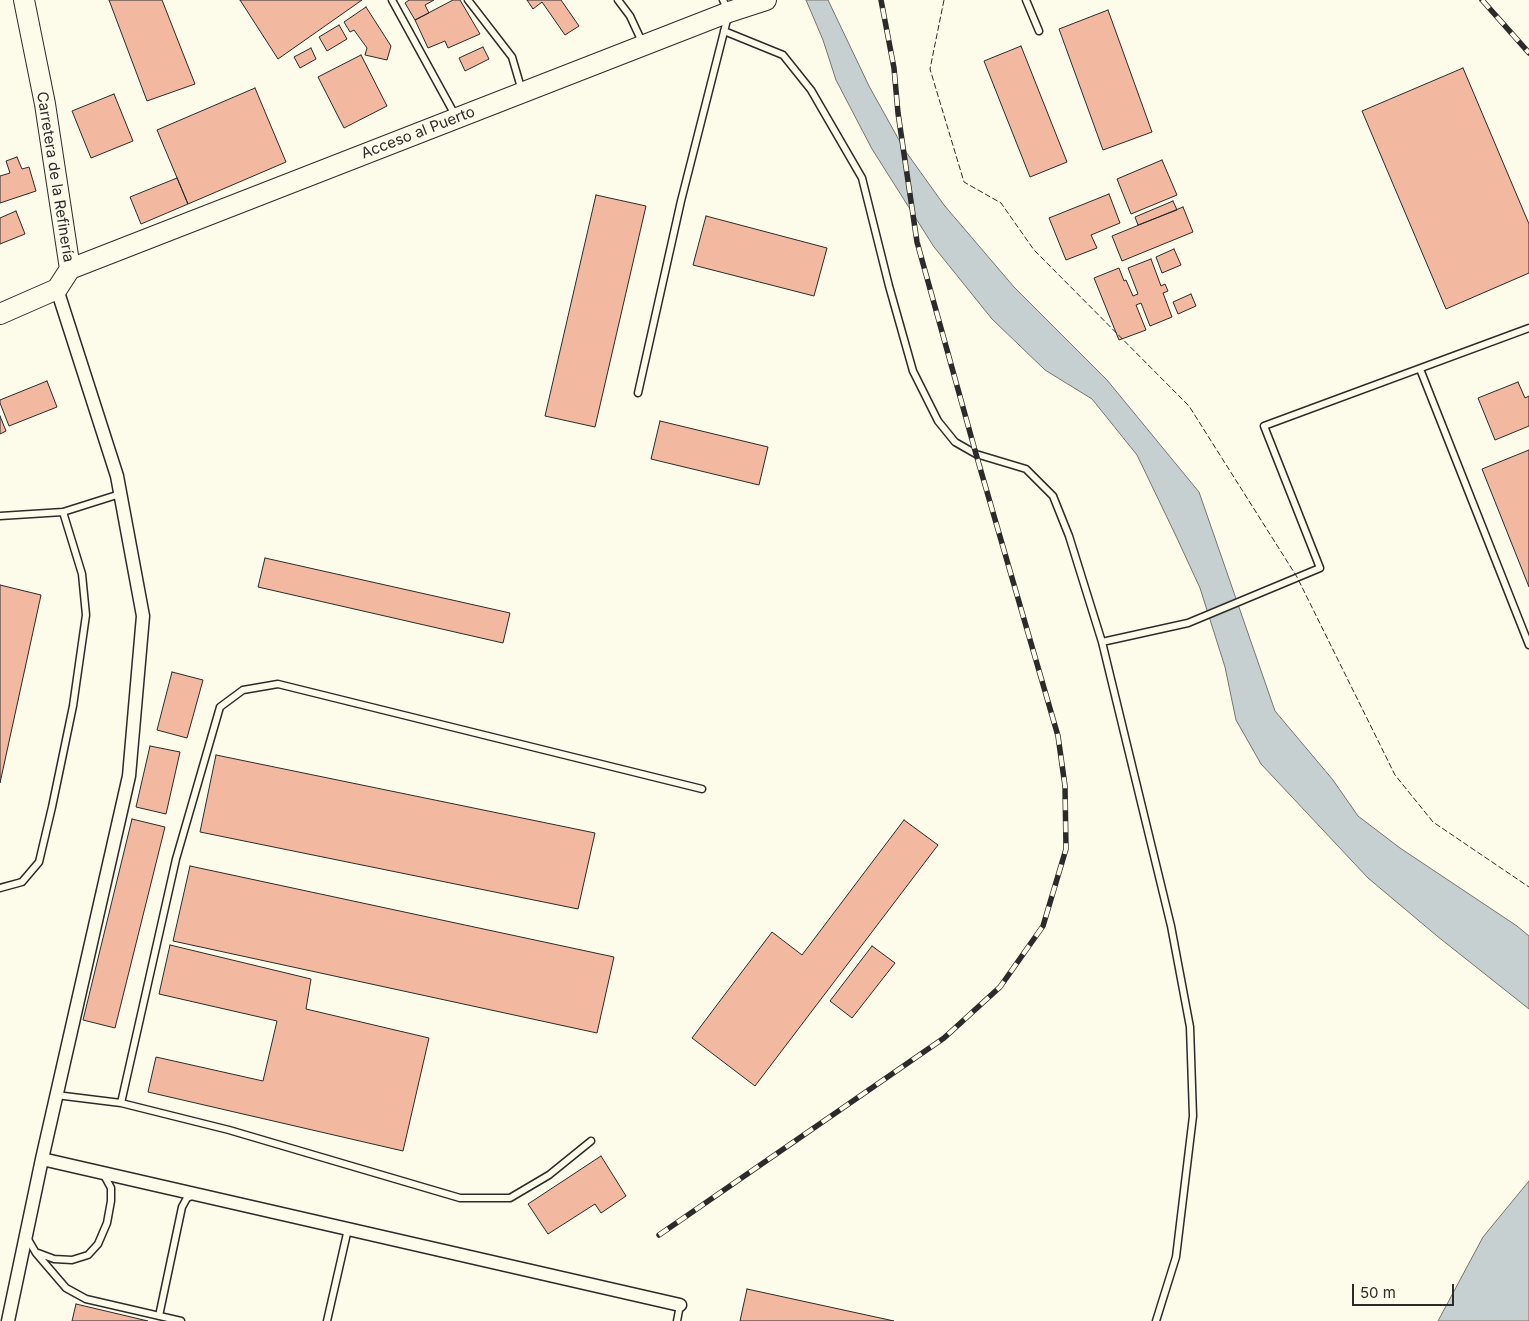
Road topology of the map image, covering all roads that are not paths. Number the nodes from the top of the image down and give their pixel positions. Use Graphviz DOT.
graph roads {
  1 [pos="24,0"];
  2 [pos="392,0"];
  3 [pos="468,0"];
  4 [pos="618,0"];
  5 [pos="766,0"];
  6 [pos="1026,0"];
  7 [pos="725,14"];
  8 [pos="1039,31"];
  9 [pos="643,45"];
  10 [pos="522,92"];
  11 [pos="457,118"];
  12 [pos="70,269"];
  13 [pos="57,289"];
  14 [pos="0,314"];
  15 [pos="1529,328"];
  16 [pos="1420,369"];
  17 [pos="638,393"];
  18 [pos="120,494"];
  19 [pos="63,512"];
  20 [pos="0,516"];
  21 [pos="1102,642"];
  22 [pos="1529,645"];
  23 [pos="702,789"];
  24 [pos="0,888"];
  25 [pos="56,1095"];
  26 [pos="120,1103"];
  27 [pos="591,1141"];
  28 [pos="42,1158"];
  29 [pos="102,1172"];
  30 [pos="197,1194"];
  31 [pos="348,1229"];
  32 [pos="26,1235"];
  33 [pos="36,1253"];
  34 [pos="680,1305"];
  35 [pos="159,1316"];
  36 [pos="8,1321"];
  37 [pos="181,1321"];
  38 [pos="328,1321"];
  39 [pos="677,1321"];
  40 [pos="1156,1321"];
  1 -- 12 [label="main road, Carretera de la Refinería"];
  2 -- 11 [label="lane"];
  3 -- 10 [label="lane"];
  4 -- 9 [label="lane"];
  5 -- 7 [label="main road, Acceso al Puerto"];
  6 -- 8 [label="lane"];
  7 -- 9 [label="main road, Acceso al Puerto"];
  7 -- 17 [label="lane"];
  7 -- 21 [label="lane"];
  9 -- 10 [label="main road, Acceso al Puerto"];
  10 -- 11 [label="main road, Acceso al Puerto"];
  11 -- 12 [label="main road, Acceso al Puerto"];
  12 -- 13 [label="main road, Carretera de la Refinería"];
  13 -- 14 [label="main road"];
  13 -- 18 [label="street"];
  15 -- 16 [label="lane"];
  16 -- 21 [label="lane"];
  16 -- 22 [label="lane"];
  18 -- 19 [label="lane"];
  18 -- 25 [label="street"];
  19 -- 20 [label="lane"];
  19 -- 24 [label="lane"];
  21 -- 40 [label="lane"];
  23 -- 26 [label="lane"];
  25 -- 26 [label="lane"];
  25 -- 28 [label="street"];
  26 -- 27 [label="lane"];
  28 -- 29 [label="street"];
  28 -- 32 [label="street"];
  29 -- 30 [label="street"];
  29 -- 33 [label="lane"];
  30 -- 31 [label="street"];
  30 -- 35 [label="lane"];
  31 -- 34 [label="street"];
  31 -- 38 [label="lane"];
  32 -- 33 [label="lane"];
  32 -- 36 [label="street"];
  33 -- 35 [label="lane"];
  34 -- 39 [label="lane"];
  35 -- 37 [label="lane"];
}
